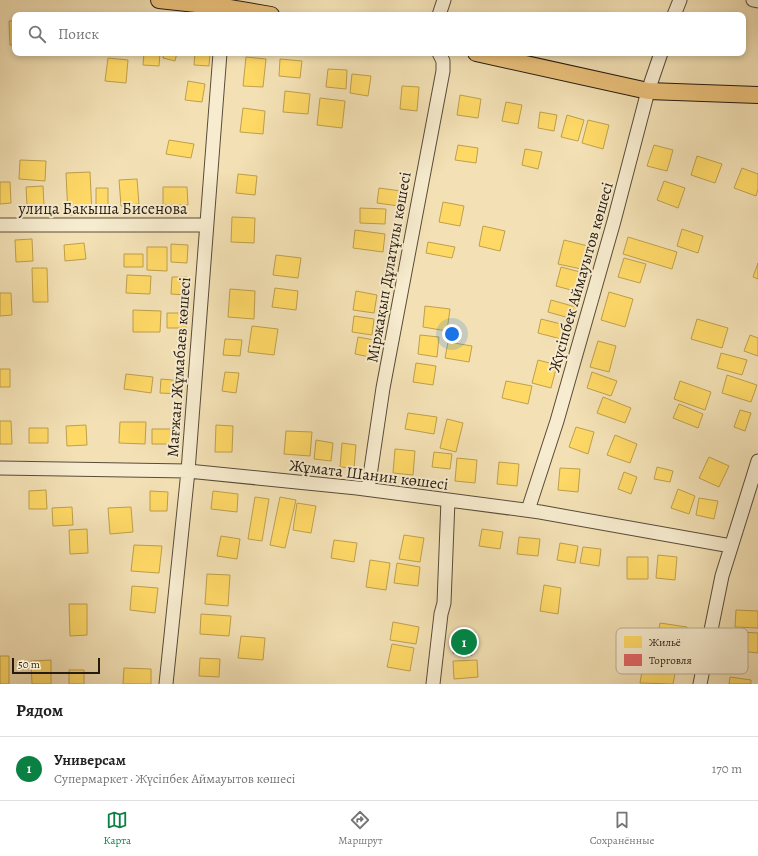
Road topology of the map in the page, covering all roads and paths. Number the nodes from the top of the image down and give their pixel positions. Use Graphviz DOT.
graph roads {
  1 [pos="159,0"];
  2 [pos="444,0"];
  3 [pos="680,0"];
  4 [pos="753,0"];
  5 [pos="758,1"];
  6 [pos="224,7"];
  7 [pos="253,12"];
  8 [pos="440,12"];
  9 [pos="675,12"];
  10 [pos="220,56"];
  11 [pos="440,56"];
  12 [pos="490,56"];
  13 [pos="660,56"];
  14 [pos="648,90"];
  15 [pos="758,95"];
  16 [pos="0,225"];
  17 [pos="206,225"];
  18 [pos="758,461"];
  19 [pos="0,468"];
  20 [pos="188,471"];
  21 [pos="368,489"];
  22 [pos="448,500"];
  23 [pos="528,510"];
  24 [pos="731,546"];
  25 [pos="711,628"];
  26 [pos="702,674"];
  27 [pos="166,684"];
  28 [pos="433,684"];
  29 [pos="700,684"];
  1 -- 6 [label="main road"];
  2 -- 8 [label="street"];
  3 -- 9 [label="street"];
  4 -- 5 [label="street"];
  6 -- 7 [label="main road"];
  10 -- 17 [label="street, Мағжан Жұмабаев көшесі"];
  11 -- 21 [label="street, Міржақып Дұлатұлы көшесі"];
  12 -- 14 [label="main road"];
  13 -- 14 [label="street, Жүсіпбек Аймауытов көшесі"];
  14 -- 15 [label="main road"];
  14 -- 23 [label="street, Жүсіпбек Аймауытов көшесі"];
  16 -- 17 [label="street, улица Бакыша Бисенова"];
  17 -- 20 [label="street, Мағжан Жұмабаев көшесі"];
  18 -- 24 [label="street"];
  19 -- 20 [label="street, Жұмата Шанин көшесі"];
  20 -- 21 [label="street, Жұмата Шанин көшесі"];
  20 -- 27 [label="street, Мағжан Жұмабаев көшесі"];
  21 -- 22 [label="street, Жұмата Шанин көшесі"];
  22 -- 23 [label="street, Жұмата Шанин көшесі"];
  22 -- 28 [label="street"];
  23 -- 24 [label="street, Жұмата Шанин көшесі"];
  24 -- 25 [label="street"];
  26 -- 29 [label="street"];
}
